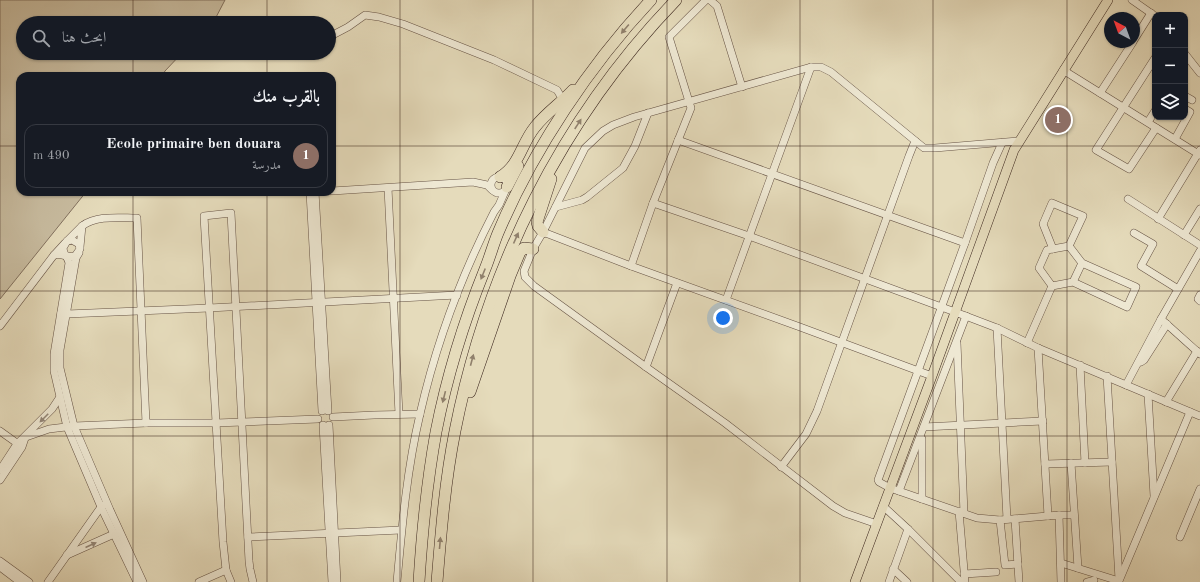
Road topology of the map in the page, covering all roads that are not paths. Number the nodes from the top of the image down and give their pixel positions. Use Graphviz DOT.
graph roads {
  1 [pos="651,0"];
  2 [pos="676,0"];
  3 [pos="706,0"];
  4 [pos="710,0"];
  5 [pos="1108,0"];
  6 [pos="1132,0"];
  7 [pos="1152,13"];
  8 [pos="1152,15"];
  9 [pos="1140,32"];
  10 [pos="336,33"];
  11 [pos="1129,48"];
  12 [pos="1188,58"];
  13 [pos="1152,63"];
  14 [pos="811,67"];
  15 [pos="1063,70"];
  16 [pos="592,72"];
  17 [pos="1200,73"];
  18 [pos="742,87"];
  19 [pos="1100,93"];
  20 [pos="1188,98"];
  21 [pos="563,100"];
  22 [pos="1192,100"];
  23 [pos="690,102"];
  24 [pos="1124,108"];
  25 [pos="648,113"];
  26 [pos="1152,116"];
  27 [pos="1186,120"];
  28 [pos="1148,122"];
  29 [pos="1156,128"];
  30 [pos="1175,139"];
  31 [pos="678,140"];
  32 [pos="915,141"];
  33 [pos="1018,141"];
  34 [pos="1002,143"];
  35 [pos="561,151"];
  36 [pos="1199,153"];
  37 [pos="528,172"];
  38 [pos="772,174"];
  39 [pos="498,177"];
  40 [pos="473,182"];
  41 [pos="388,188"];
  42 [pos="507,188"];
  43 [pos="336,191"];
  44 [pos="493,191"];
  45 [pos="310,196"];
  46 [pos="316,196"];
  47 [pos="1128,199"];
  48 [pos="653,203"];
  49 [pos="556,207"];
  50 [pos="1200,209"];
  51 [pos="494,212"];
  52 [pos="887,215"];
  53 [pos="1158,219"];
  54 [pos="82,226"];
  55 [pos="543,232"];
  56 [pos="1134,233"];
  57 [pos="1184,235"];
  58 [pos="749,236"];
  59 [pos="66,242"];
  60 [pos="965,243"];
  61 [pos="1200,245"];
  62 [pos="1069,246"];
  63 [pos="79,249"];
  64 [pos="533,249"];
  65 [pos="1053,249"];
  66 [pos="1200,251"];
  67 [pos="66,255"];
  68 [pos="54,256"];
  69 [pos="1082,263"];
  70 [pos="631,266"];
  71 [pos="865,279"];
  72 [pos="1073,282"];
  73 [pos="677,283"];
  74 [pos="1052,286"];
  75 [pos="1178,289"];
  76 [pos="457,295"];
  77 [pos="1200,295"];
  78 [pos="394,298"];
  79 [pos="726,300"];
  80 [pos="1200,301"];
  81 [pos="319,302"];
  82 [pos="236,307"];
  83 [pos="941,307"];
  84 [pos="209,308"];
  85 [pos="141,312"];
  86 [pos="955,312"];
  87 [pos="64,314"];
  88 [pos="966,316"];
  89 [pos="1161,319"];
  90 [pos="1167,324"];
  91 [pos="0,326"];
  92 [pos="997,328"];
  93 [pos="957,340"];
  94 [pos="841,342"];
  95 [pos="1027,343"];
  96 [pos="1038,348"];
  97 [pos="1198,352"];
  98 [pos="1080,365"];
  99 [pos="1136,366"];
  100 [pos="646,368"];
  101 [pos="918,371"];
  102 [pos="932,376"];
  103 [pos="1107,376"];
  104 [pos="1126,384"];
  105 [pos="1148,394"];
  106 [pos="60,397"];
  107 [pos="1166,402"];
  108 [pos="325,411"];
  109 [pos="1190,412"];
  110 [pos="399,414"];
  111 [pos="420,414"];
  112 [pos="1200,416"];
  113 [pos="333,417"];
  114 [pos="318,419"];
  115 [pos="1043,421"];
  116 [pos="146,422"];
  117 [pos="242,422"];
  118 [pos="1002,422"];
  119 [pos="216,423"];
  120 [pos="326,425"];
  121 [pos="961,425"];
  122 [pos="70,427"];
  123 [pos="923,430"];
  124 [pos="0,431"];
  125 [pos="455,432"];
  126 [pos="26,437"];
  127 [pos="20,445"];
  128 [pos="1112,462"];
  129 [pos="1071,463"];
  130 [pos="1085,463"];
  131 [pos="1045,464"];
  132 [pos="781,467"];
  133 [pos="0,470"];
  134 [pos="0,480"];
  135 [pos="890,488"];
  136 [pos="1200,489"];
  137 [pos="899,491"];
  138 [pos="1154,498"];
  139 [pos="922,499"];
  140 [pos="104,505"];
  141 [pos="883,506"];
  142 [pos="962,512"];
  143 [pos="1059,515"];
  144 [pos="1074,515"];
  145 [pos="1048,516"];
  146 [pos="1007,519"];
  147 [pos="876,524"];
  148 [pos="908,528"];
  149 [pos="401,530"];
  150 [pos="331,533"];
  151 [pos="114,534"];
  152 [pos="248,537"];
  153 [pos="1180,537"];
  154 [pos="67,555"];
  155 [pos="0,561"];
  156 [pos="1060,563"];
  157 [pos="1018,564"];
  158 [pos="0,567"];
  159 [pos="1078,568"];
  160 [pos="893,569"];
  161 [pos="226,570"];
  162 [pos="996,572"];
  163 [pos="964,574"];
  164 [pos="1092,579"];
  165 [pos="1119,581"];
  166 [pos="20,582"];
  167 [pos="29,582"];
  168 [pos="48,582"];
  169 [pos="137,582"];
  170 [pos="143,582"];
  171 [pos="199,582"];
  172 [pos="231,582"];
  173 [pos="253,582"];
  174 [pos="332,582"];
  175 [pos="337,582"];
  176 [pos="396,582"];
  177 [pos="419,582"];
  178 [pos="437,582"];
  179 [pos="855,582"];
  180 [pos="888,582"];
  181 [pos="907,582"];
  182 [pos="961,582"];
  183 [pos="965,582"];
  184 [pos="1019,582"];
  185 [pos="1061,582"];
  1 -- 16 [label="highway, one-way"];
  35 -- 2 [label="highway, one-way"];
  3 -- 23 [label="street"];
  4 -- 18 [label="street"];
  5 -- 15 [label="main road"];
  6 -- 7 [label="street"];
  8 -- 9 [label="street"];
  10 -- 21 [label="street"];
  11 -- 19 [label="street"];
  12 -- 17 [label="street"];
  13 -- 24 [label="street"];
  14 -- 18 [label="street"];
  14 -- 32 [label="street"];
  14 -- 38 [label="street"];
  15 -- 19 [label="street"];
  15 -- 33 [label="main road"];
  16 -- 21 [label="highway"];
  16 -- 37 [label="highway"];
  18 -- 23 [label="street"];
  19 -- 24 [label="street"];
  20 -- 22 [label="street"];
  21 -- 39 [label="highway"];
  23 -- 25 [label="street"];
  23 -- 31 [label="street"];
  24 -- 28 [label="street"];
  24 -- 29 [label="street"];
  25 -- 49 [label="street"];
  25 -- 49 [label="street"];
  26 -- 28 [label="street"];
  27 -- 30 [label="street"];
  28 -- 29 [label="street"];
  29 -- 30 [label="street"];
  30 -- 36 [label="street"];
  31 -- 38 [label="street"];
  31 -- 48 [label="street"];
  32 -- 34 [label="street"];
  32 -- 52 [label="street"];
  33 -- 34 [label="street"];
  33 -- 86 [label="main road"];
  34 -- 60 [label="street"];
  35 -- 55 [label="highway"];
  125 -- 35 [label="highway, one-way"];
  36 -- 53 [label="street"];
  37 -- 42 [label="highway"];
  37 -- 177 [label="highway, one-way"];
  38 -- 52 [label="street"];
  38 -- 58 [label="street"];
  39 -- 40 [label="street"];
  39 -- 42 [label="street"];
  39 -- 44 [label="street"];
  40 -- 41 [label="street"];
  40 -- 44 [label="street"];
  41 -- 43 [label="street"];
  41 -- 78 [label="street"];
  42 -- 44 [label="street"];
  42 -- 51 [label="street"];
  44 -- 51 [label="street"];
  45 -- 81 [label="street"];
  46 -- 81 [label="street"];
  47 -- 53 [label="street"];
  48 -- 58 [label="street"];
  48 -- 70 [label="street"];
  49 -- 55 [label="street"];
  50 -- 57 [label="street"];
  51 -- 76 [label="street"];
  52 -- 60 [label="street"];
  52 -- 71 [label="street"];
  53 -- 57 [label="street"];
  54 -- 59 [label="street"];
  54 -- 63 [label="street"];
  54 -- 85 [label="street"];
  55 -- 64 [label="street"];
  55 -- 70 [label="street"];
  56 -- 75 [label="street"];
  57 -- 61 [label="street"];
  58 -- 71 [label="street"];
  58 -- 79 [label="street"];
  59 -- 63 [label="street"];
  59 -- 67 [label="street"];
  59 -- 68 [label="street"];
  60 -- 83 [label="street"];
  62 -- 65 [label="street"];
  62 -- 65 [label="street"];
  62 -- 69 [label="street"];
  63 -- 67 [label="street"];
  63 -- 87 [label="street"];
  64 -- 100 [label="street"];
  64 -- 125 [label="highway"];
  65 -- 74 [label="street"];
  66 -- 75 [label="street"];
  67 -- 68 [label="street"];
  67 -- 87 [label="street"];
  68 -- 91 [label="street"];
  69 -- 72 [label="street"];
  69 -- 72 [label="street"];
  70 -- 73 [label="street"];
  71 -- 83 [label="street"];
  71 -- 94 [label="street"];
  72 -- 74 [label="street"];
  73 -- 79 [label="street"];
  73 -- 100 [label="street"];
  74 -- 95 [label="street"];
  75 -- 89 [label="street"];
  76 -- 78 [label="street"];
  76 -- 111 [label="street"];
  77 -- 80 [label="street"];
  78 -- 81 [label="street"];
  78 -- 110 [label="street"];
  79 -- 94 [label="street"];
  81 -- 82 [label="street"];
  81 -- 108 [label="street"];
  82 -- 84 [label="street"];
  82 -- 84 [label="street"];
  82 -- 117 [label="street"];
  83 -- 86 [label="street"];
  83 -- 101 [label="street"];
  84 -- 85 [label="street"];
  84 -- 119 [label="street"];
  85 -- 87 [label="street"];
  85 -- 116 [label="street"];
  86 -- 88 [label="street"];
  86 -- 102 [label="main road"];
  87 -- 106 [label="street"];
  87 -- 122 [label="street"];
  88 -- 92 [label="street"];
  88 -- 93 [label="street"];
  89 -- 90 [label="street"];
  89 -- 99 [label="street"];
  90 -- 97 [label="street"];
  90 -- 99 [label="street"];
  92 -- 95 [label="street"];
  92 -- 118 [label="street"];
  93 -- 121 [label="street"];
  93 -- 123 [label="street"];
  94 -- 101 [label="street"];
  94 -- 132 [label="street"];
  95 -- 96 [label="street"];
  96 -- 98 [label="street"];
  96 -- 115 [label="street"];
  97 -- 107 [label="street"];
  98 -- 103 [label="street"];
  98 -- 130 [label="street"];
  99 -- 104 [label="street"];
  100 -- 132 [label="street"];
  101 -- 102 [label="street"];
  101 -- 135 [label="street"];
  102 -- 135 [label="main road"];
  103 -- 104 [label="street"];
  103 -- 128 [label="street"];
  104 -- 105 [label="street"];
  105 -- 107 [label="street"];
  105 -- 138 [label="street"];
  106 -- 122 [label="street"];
  106 -- 126 [label="street, one-way"];
  107 -- 109 [label="street"];
  108 -- 113 [label="street"];
  108 -- 114 [label="street"];
  109 -- 112 [label="street"];
  109 -- 138 [label="street"];
  110 -- 111 [label="street"];
  110 -- 113 [label="street"];
  111 -- 149 [label="street"];
  113 -- 120 [label="street"];
  114 -- 117 [label="street"];
  114 -- 120 [label="street"];
  115 -- 118 [label="street"];
  115 -- 131 [label="street"];
  116 -- 119 [label="street"];
  116 -- 122 [label="street"];
  117 -- 119 [label="street"];
  117 -- 152 [label="street"];
  118 -- 121 [label="street"];
  118 -- 146 [label="street"];
  119 -- 161 [label="street"];
  120 -- 150 [label="street"];
  121 -- 123 [label="street"];
  121 -- 142 [label="street"];
  122 -- 126 [label="street"];
  122 -- 140 [label="street"];
  123 -- 137 [label="street"];
  123 -- 139 [label="street"];
  124 -- 127 [label="street"];
  178 -- 125 [label="highway, one-way"];
  126 -- 127 [label="street"];
  127 -- 133 [label="street"];
  127 -- 134 [label="street"];
  128 -- 130 [label="street"];
  128 -- 165 [label="street"];
  129 -- 130 [label="street"];
  129 -- 131 [label="street"];
  129 -- 144 [label="street"];
  131 -- 145 [label="street"];
  132 -- 147 [label="street"];
  135 -- 137 [label="street"];
  135 -- 141 [label="main road"];
  136 -- 153 [label="street"];
  137 -- 139 [label="street"];
  138 -- 165 [label="street"];
  139 -- 142 [label="street"];
  140 -- 151 [label="street"];
  140 -- 154 [label="street"];
  140 -- 170 [label="street"];
  141 -- 147 [label="main road"];
  141 -- 148 [label="street"];
  142 -- 146 [label="street"];
  142 -- 163 [label="street"];
  143 -- 144 [label="street"];
  143 -- 145 [label="street"];
  143 -- 156 [label="street"];
  144 -- 159 [label="street"];
  145 -- 146 [label="street"];
  146 -- 157 [label="street"];
  146 -- 157 [label="street"];
  147 -- 179 [label="main road"];
  148 -- 160 [label="street"];
  148 -- 182 [label="street"];
  149 -- 150 [label="street"];
  149 -- 176 [label="street"];
  150 -- 152 [label="street"];
  150 -- 174 [label="street"];
  150 -- 175 [label="street"];
  154 -- 151 [label="street, one-way"];
  151 -- 169 [label="street"];
  152 -- 173 [label="street"];
  154 -- 168 [label="street"];
  155 -- 167 [label="street"];
  156 -- 159 [label="street"];
  156 -- 185 [label="street"];
  157 -- 184 [label="street"];
  158 -- 166 [label="street"];
  159 -- 164 [label="street"];
  160 -- 180 [label="street"];
  160 -- 181 [label="street"];
  161 -- 171 [label="street"];
  161 -- 172 [label="street"];
  162 -- 163 [label="street"];
  163 -- 183 [label="street"];
  164 -- 165 [label="street"];
}
